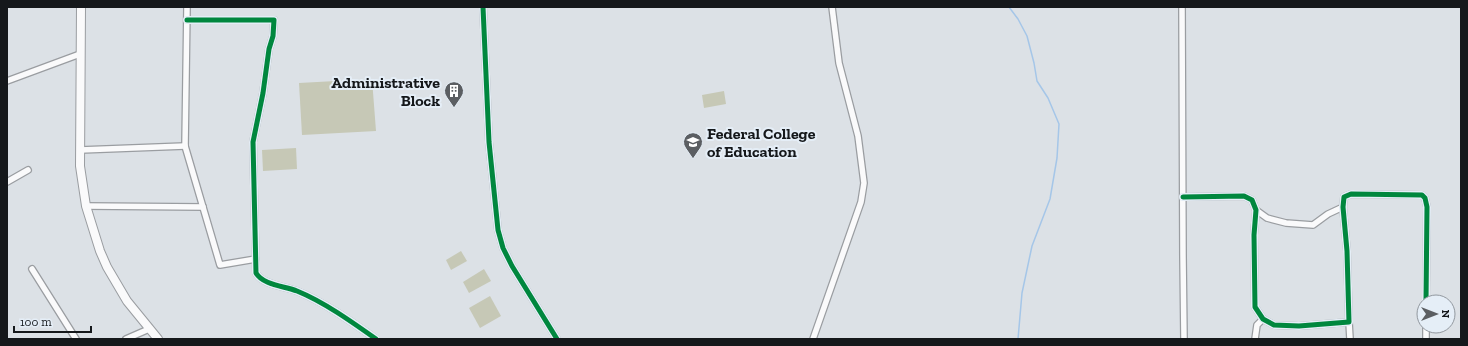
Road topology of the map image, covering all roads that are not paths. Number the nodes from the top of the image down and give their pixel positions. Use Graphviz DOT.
graph roads {
  1 [pos="81,7"];
  2 [pos="187,7"];
  3 [pos="483,7"];
  4 [pos="832,7"];
  5 [pos="1182,7"];
  6 [pos="187,20"];
  7 [pos="80,54"];
  8 [pos="7,81"];
  9 [pos="185,146"];
  10 [pos="80,150"];
  11 [pos="28,170"];
  12 [pos="7,182"];
  13 [pos="1183,197"];
  14 [pos="86,206"];
  15 [pos="1342,206"];
  16 [pos="203,207"];
  17 [pos="1256,210"];
  18 [pos="256,259"];
  19 [pos="32,269"];
  20 [pos="1426,294"];
  21 [pos="1263,319"];
  22 [pos="1349,322"];
  23 [pos="149,329"];
  24 [pos="76,339"];
  25 [pos="126,339"];
  26 [pos="158,339"];
  27 [pos="376,339"];
  28 [pos="557,339"];
  29 [pos="813,339"];
  30 [pos="1184,339"];
  31 [pos="1255,339"];
  32 [pos="1350,339"];
  1 -- 7 [label="main road"];
  2 -- 6 [label="street"];
  3 -- 28 [label="street"];
  4 -- 29 [label="street"];
  5 -- 13 [label="street"];
  6 -- 9 [label="street"];
  6 -- 18 [label="street"];
  7 -- 8 [label="street"];
  7 -- 10 [label="main road"];
  9 -- 10 [label="street"];
  9 -- 16 [label="street"];
  10 -- 14 [label="main road"];
  11 -- 12 [label="street"];
  13 -- 17 [label="street"];
  13 -- 30 [label="street"];
  14 -- 16 [label="street"];
  14 -- 23 [label="main road"];
  15 -- 17 [label="street"];
  15 -- 20 [label="street"];
  15 -- 22 [label="street"];
  16 -- 18 [label="street"];
  17 -- 21 [label="street"];
  18 -- 27 [label="street"];
  19 -- 24 [label="street"];
  21 -- 22 [label="street"];
  21 -- 31 [label="street"];
  22 -- 32 [label="street"];
  23 -- 25 [label="street"];
  23 -- 26 [label="main road"];
}
